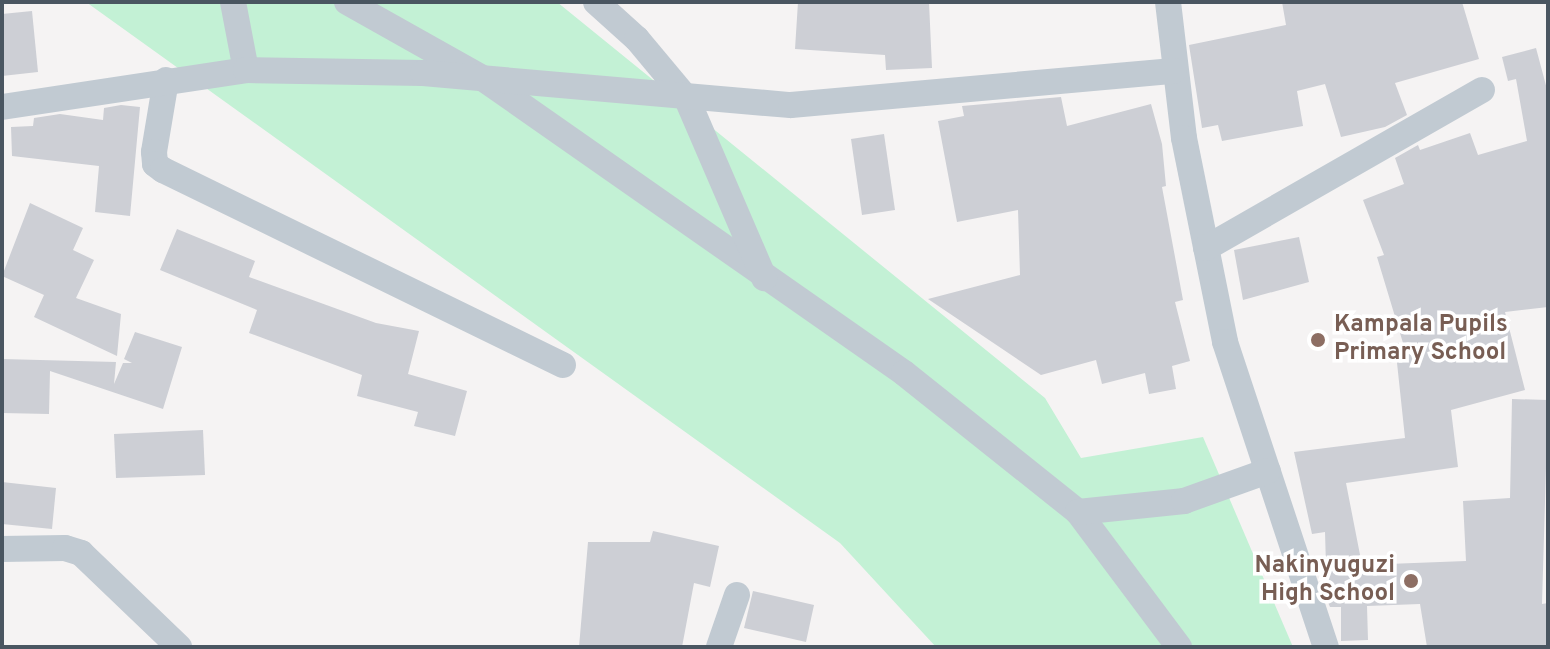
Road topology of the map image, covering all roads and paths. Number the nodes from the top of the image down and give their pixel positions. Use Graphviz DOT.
graph roads {
  1 [pos="233,2"];
  2 [pos="347,2"];
  3 [pos="596,2"];
  4 [pos="1168,2"];
  5 [pos="246,70"];
  6 [pos="1173,71"];
  7 [pos="484,79"];
  8 [pos="166,80"];
  9 [pos="1482,90"];
  10 [pos="687,99"];
  11 [pos="2,107"];
  12 [pos="1206,248"];
  13 [pos="765,280"];
  14 [pos="563,365"];
  15 [pos="1268,471"];
  16 [pos="1078,512"];
  17 [pos="2,549"];
  18 [pos="737,595"];
  19 [pos="179,647"];
  20 [pos="719,647"];
  21 [pos="1179,647"];
  22 [pos="1326,647"];
  1 -- 5 [label="street"];
  2 -- 7 [label="street"];
  3 -- 10 [label="street"];
  4 -- 6 [label="street"];
  5 -- 7 [label="street"];
  5 -- 8 [label="street"];
  6 -- 10 [label="street"];
  6 -- 12 [label="street"];
  7 -- 10 [label="street"];
  7 -- 13 [label="street"];
  8 -- 11 [label="street"];
  8 -- 14 [label="street"];
  9 -- 12 [label="street"];
  10 -- 13 [label="street"];
  12 -- 15 [label="street"];
  13 -- 16 [label="street"];
  15 -- 16 [label="street"];
  15 -- 22 [label="street"];
  16 -- 21 [label="street"];
  17 -- 19 [label="street"];
  18 -- 20 [label="street"];
}
